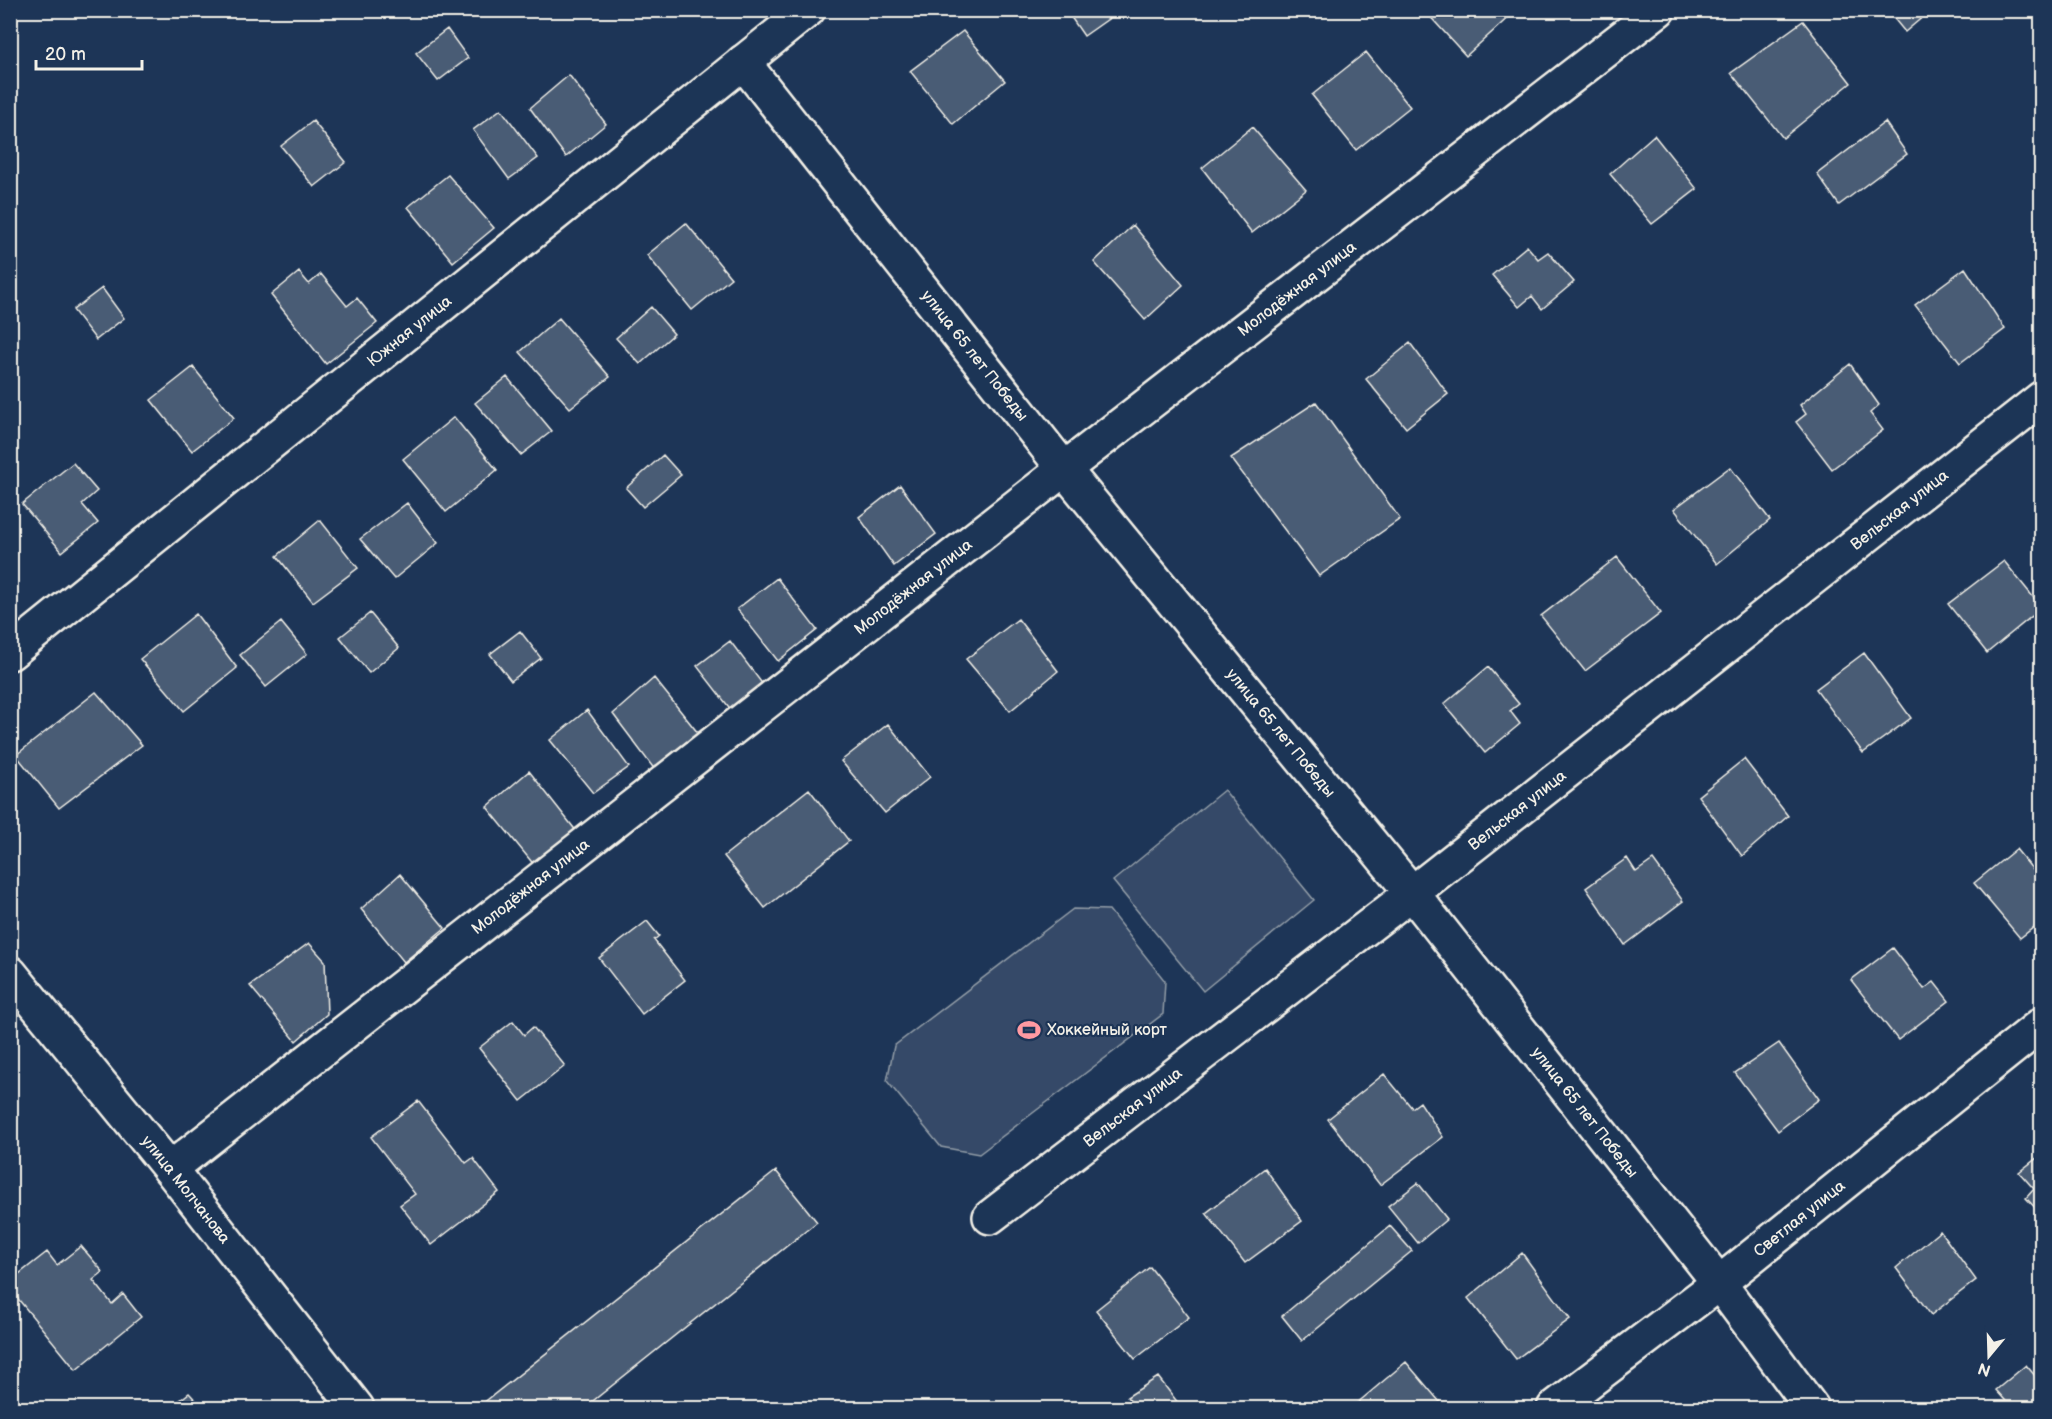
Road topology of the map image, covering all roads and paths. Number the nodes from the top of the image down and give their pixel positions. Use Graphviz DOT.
graph roads {
  1 [pos="808,10"];
  2 [pos="1658,10"];
  3 [pos="742,62"];
  4 [pos="2042,398"];
  5 [pos="1064,469"];
  6 [pos="10,653"];
  7 [pos="1412,893"];
  8 [pos="10,973"];
  9 [pos="2042,1024"];
  10 [pos="170,1169"];
  11 [pos="990,1217"];
  12 [pos="1719,1283"];
  13 [pos="357,1408"];
  14 [pos="1554,1408"];
  15 [pos="1812,1408"];
  1 -- 3 [label="street, Южная улица"];
  2 -- 5 [label="street, Молодёжная улица"];
  3 -- 5 [label="street, улица 65 лет Победы"];
  3 -- 6 [label="street, Южная улица"];
  4 -- 7 [label="street, Вельская улица"];
  5 -- 7 [label="street, улица 65 лет Победы"];
  5 -- 10 [label="street, Молодёжная улица"];
  7 -- 11 [label="street, Вельская улица"];
  7 -- 12 [label="street, улица 65 лет Победы"];
  8 -- 10 [label="street, улица Молчанова"];
  9 -- 12 [label="street, Светлая улица"];
  10 -- 13 [label="street, улица Молчанова"];
  12 -- 14 [label="street, Светлая улица"];
  12 -- 15 [label="street, улица 65 лет Победы"];
}
